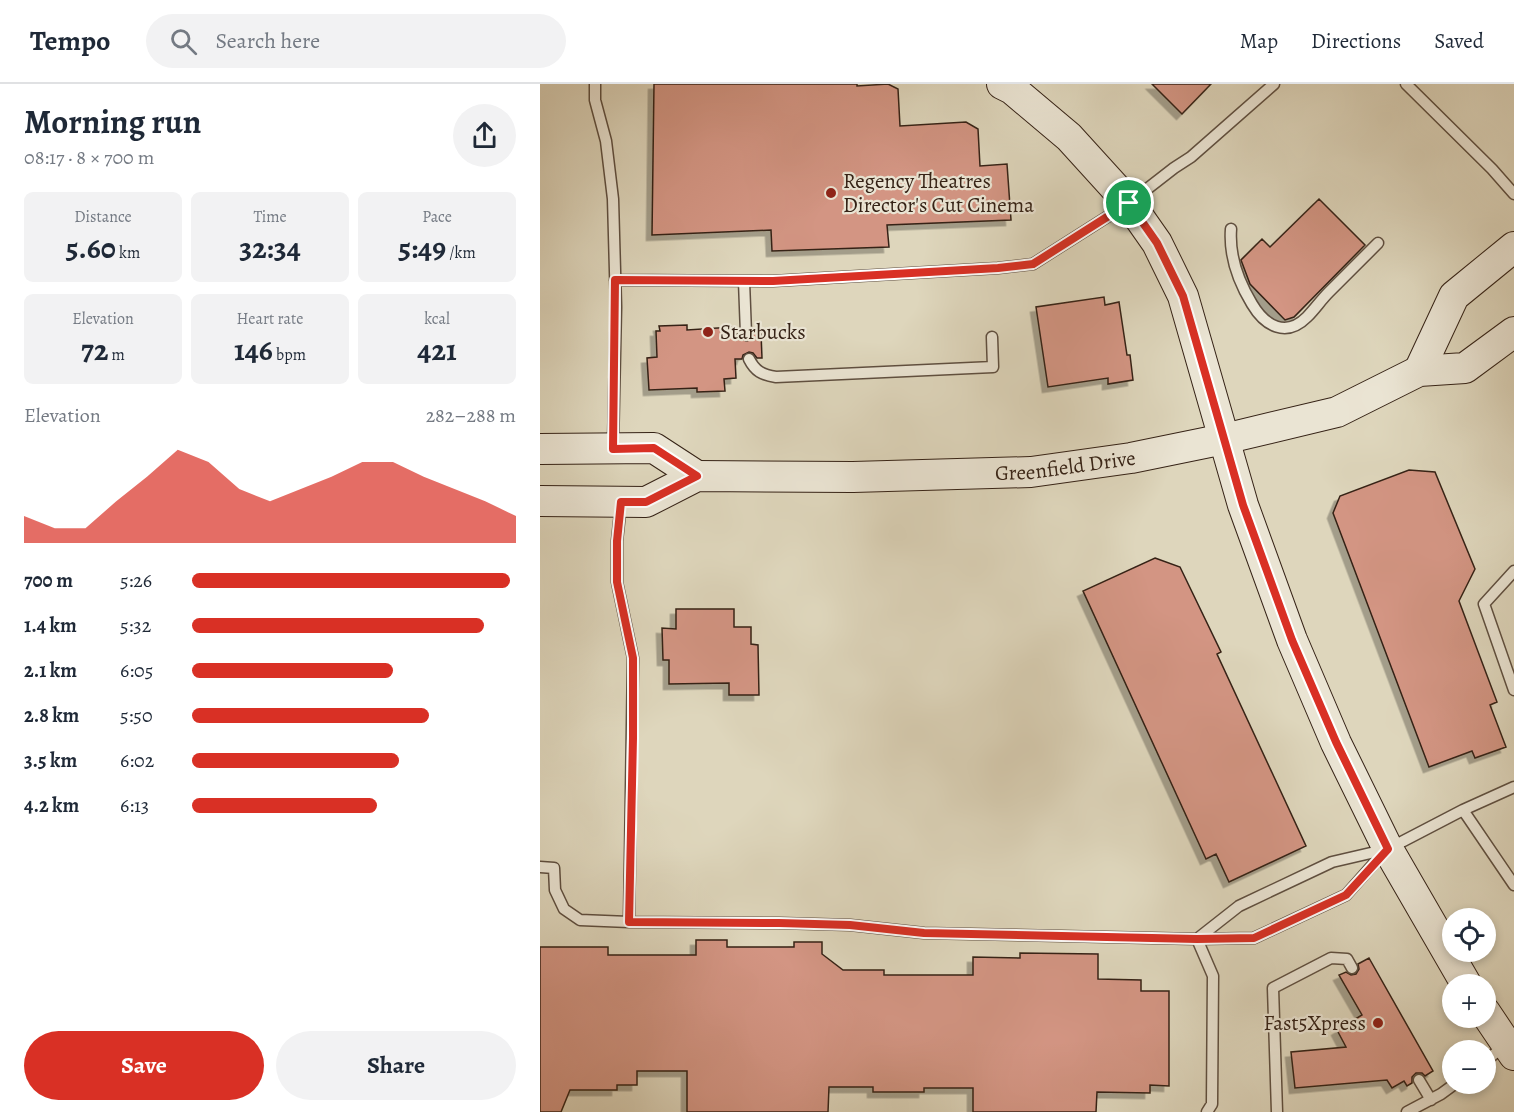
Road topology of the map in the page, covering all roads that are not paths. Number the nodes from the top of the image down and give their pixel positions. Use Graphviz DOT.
graph roads {
  1 [pos="595,84"];
  2 [pos="1002,84"];
  3 [pos="1274,84"];
  4 [pos="1406,84"];
  5 [pos="1514,194"];
  6 [pos="1129,203"];
  7 [pos="1231,230"];
  8 [pos="1378,243"];
  9 [pos="1514,247"];
  10 [pos="615,280"];
  11 [pos="744,281"];
  12 [pos="1514,332"];
  13 [pos="746,334"];
  14 [pos="992,336"];
  15 [pos="749,359"];
  16 [pos="1419,371"];
  17 [pos="1224,439"];
  18 [pos="540,449"];
  19 [pos="613,449"];
  20 [pos="697,476"];
  21 [pos="540,501"];
  22 [pos="621,502"];
  23 [pos="1514,571"];
  24 [pos="1514,690"];
  25 [pos="1514,787"];
  26 [pos="1463,810"];
  27 [pos="1388,849"];
  28 [pos="540,867"];
  29 [pos="1514,885"];
  30 [pos="629,922"];
  31 [pos="1197,939"];
  32 [pos="1352,968"];
  33 [pos="1460,974"];
  34 [pos="1492,1028"];
  35 [pos="1502,1053"];
  36 [pos="1419,1080"];
  37 [pos="1442,1093"];
  38 [pos="1431,1100"];
  39 [pos="1207,1112"];
  40 [pos="1277,1112"];
  41 [pos="1407,1112"];
  1 -- 10 [label="lane"];
  2 -- 6 [label="main road"];
  3 -- 6 [label="lane"];
  4 -- 5 [label="lane"];
  6 -- 11 [label="lane"];
  6 -- 17 [label="main road"];
  7 -- 8 [label="lane"];
  9 -- 16 [label="main road"];
  10 -- 11 [label="lane"];
  10 -- 19 [label="lane"];
  11 -- 13 [label="lane"];
  12 -- 16 [label="main road, Greenfield Drive"];
  14 -- 15 [label="lane"];
  16 -- 17 [label="main road, Greenfield Drive"];
  17 -- 20 [label="main road, Greenfield Drive"];
  17 -- 27 [label="main road"];
  18 -- 19 [label="main road"];
  19 -- 20 [label="main road"];
  20 -- 22 [label="main road, Greenfield Drive"];
  21 -- 22 [label="main road, Greenfield Drive"];
  22 -- 30 [label="lane"];
  23 -- 24 [label="lane"];
  25 -- 26 [label="lane"];
  26 -- 27 [label="lane"];
  26 -- 29 [label="lane"];
  27 -- 31 [label="lane"];
  27 -- 31 [label="lane"];
  27 -- 33 [label="main road"];
  28 -- 30 [label="lane"];
  30 -- 31 [label="lane"];
  31 -- 39 [label="lane"];
  32 -- 40 [label="lane"];
  34 -- 35 [label="main road"];
  36 -- 38 [label="lane"];
  37 -- 38 [label="lane"];
  38 -- 41 [label="lane"];
}
